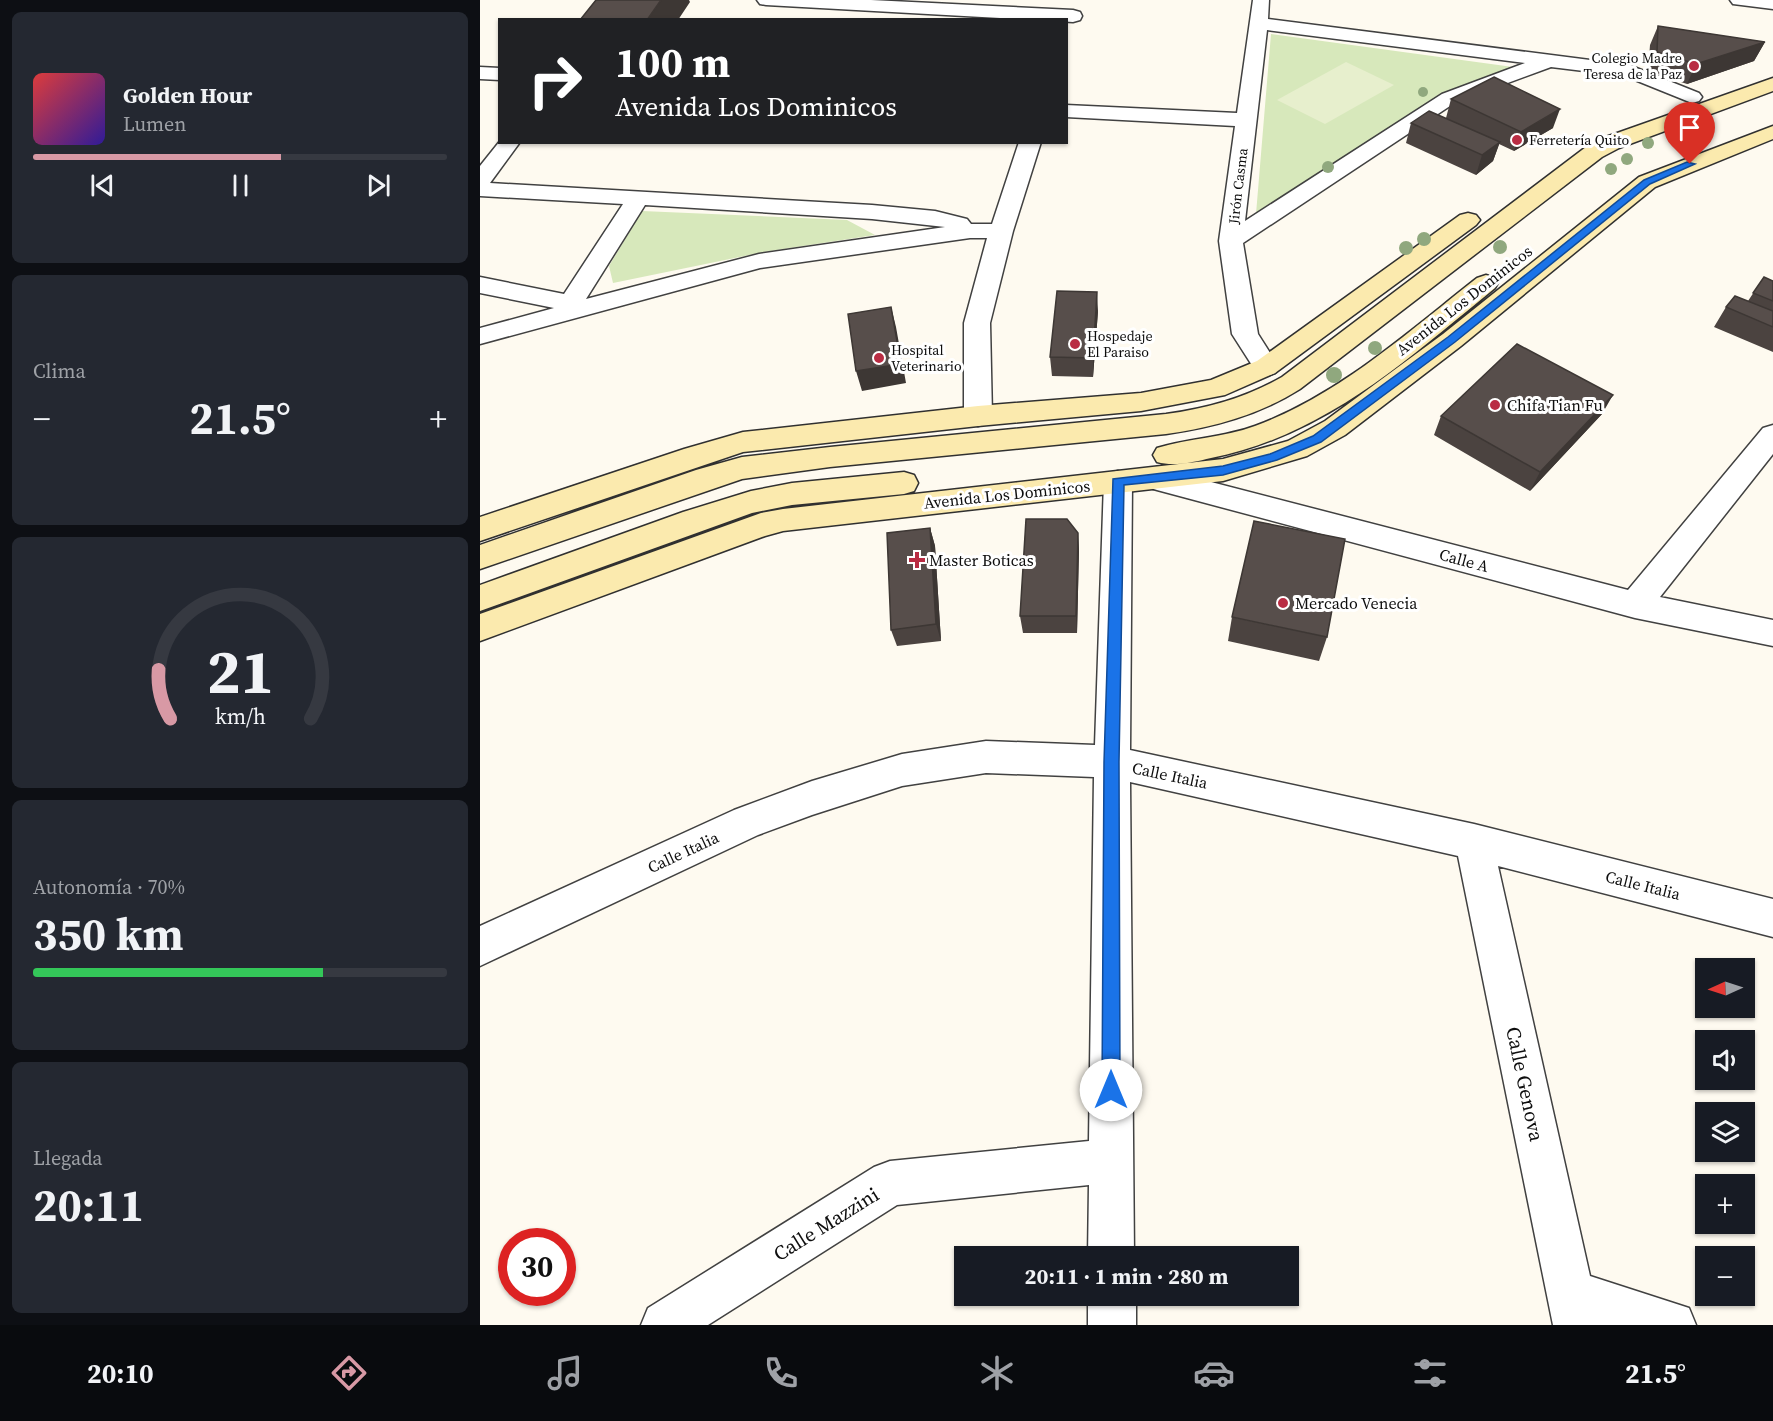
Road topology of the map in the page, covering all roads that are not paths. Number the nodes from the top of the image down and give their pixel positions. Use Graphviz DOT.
graph roads {
  1 [pos="766,0"];
  2 [pos="1261,0"];
  3 [pos="1739,0"];
  4 [pos="907,4"];
  5 [pos="1773,4"];
  6 [pos="1076,8"];
  7 [pos="1258,23"];
  8 [pos="1068,29"];
  9 [pos="1549,61"];
  10 [pos="1773,69"];
  11 [pos="480,72"];
  12 [pos="498,74"];
  13 [pos="1773,84"];
  14 [pos="1692,97"];
  15 [pos="1068,111"];
  16 [pos="1773,115"];
  17 [pos="1246,120"];
  18 [pos="1773,132"];
  19 [pos="508,144"];
  20 [pos="1029,144"];
  21 [pos="480,181"];
  22 [pos="1520,182"];
  23 [pos="480,189"];
  24 [pos="638,198"];
  25 [pos="1507,217"];
  26 [pos="970,231"];
  27 [pos="1001,231"];
  28 [pos="1232,241"];
  29 [pos="480,285"];
  30 [pos="577,305"];
  31 [pos="480,336"];
  32 [pos="1452,340"];
  33 [pos="1390,359"];
  34 [pos="1266,367"];
  35 [pos="978,416"];
  36 [pos="885,426"];
  37 [pos="1773,435"];
  38 [pos="830,457"];
  39 [pos="1157,479"];
  40 [pos="1118,482"];
  41 [pos="480,529"];
  42 [pos="480,557"];
  43 [pos="667,560"];
  44 [pos="564,568"];
  45 [pos="480,598"];
  46 [pos="1635,605"];
  47 [pos="480,628"];
  48 [pos="1773,633"];
  49 [pos="1112,762"];
  50 [pos="1474,842"];
  51 [pos="1773,918"];
  52 [pos="480,946"];
  53 [pos="1111,1161"];
  54 [pos="1111,1246"];
  55 [pos="1112,1306"];
  56 [pos="1573,1310"];
  57 [pos="665,1325"];
  58 [pos="1112,1325"];
  59 [pos="1672,1325"];
  1 -- 4 [label="street"];
  2 -- 7 [label="street, Jirón Casma"];
  3 -- 5 [label="street"];
  4 -- 6 [label="street"];
  6 -- 8 [label="street"];
  7 -- 9 [label="street"];
  7 -- 17 [label="street, Jirón Casma"];
  9 -- 14 [label="street"];
  9 -- 28 [label="street"];
  10 -- 14 [label="main road"];
  11 -- 12 [label="street"];
  13 -- 25 [label="main road"];
  14 -- 22 [label="main road"];
  15 -- 17 [label="street"];
  16 -- 33 [label="main road, Avenida Los Dominicos"];
  17 -- 28 [label="street, Jirón Casma"];
  18 -- 32 [label="main road, Avenida Los Dominicos"];
  19 -- 21 [label="street"];
  20 -- 27 [label="street"];
  22 -- 25 [label="main road"];
  22 -- 34 [label="main road"];
  23 -- 24 [label="street"];
  24 -- 26 [label="street"];
  24 -- 30 [label="street"];
  25 -- 38 [label="main road"];
  26 -- 27 [label="street"];
  26 -- 30 [label="street"];
  27 -- 35 [label="street"];
  28 -- 34 [label="street, Jirón Casma"];
  29 -- 30 [label="street"];
  30 -- 31 [label="street"];
  32 -- 33 [label="main road"];
  32 -- 39 [label="main road, Avenida Los Dominicos"];
  33 -- 44 [label="main road, Avenida Los Dominicos"];
  34 -- 35 [label="main road"];
  35 -- 36 [label="main road"];
  36 -- 38 [label="main road"];
  36 -- 41 [label="main road"];
  37 -- 46 [label="street"];
  38 -- 42 [label="main road"];
  39 -- 40 [label="main road, Avenida Los Dominicos"];
  39 -- 46 [label="street, Calle A"];
  40 -- 43 [label="main road, Avenida Los Dominicos"];
  40 -- 49 [label="street"];
  43 -- 44 [label="main road"];
  43 -- 47 [label="main road, Avenida Los Dominicos"];
  44 -- 45 [label="main road, Avenida Los Dominicos"];
  46 -- 48 [label="street, Calle A"];
  49 -- 50 [label="street, Calle Italia"];
  49 -- 52 [label="street, Calle Italia"];
  49 -- 53 [label="street"];
  50 -- 51 [label="street, Calle Italia"];
  50 -- 56 [label="street, Calle Genova"];
  53 -- 54 [label="street"];
  53 -- 57 [label="street, Calle Mazzini"];
  55 -- 58 [label="street"];
  56 -- 59 [label="street"];
}
